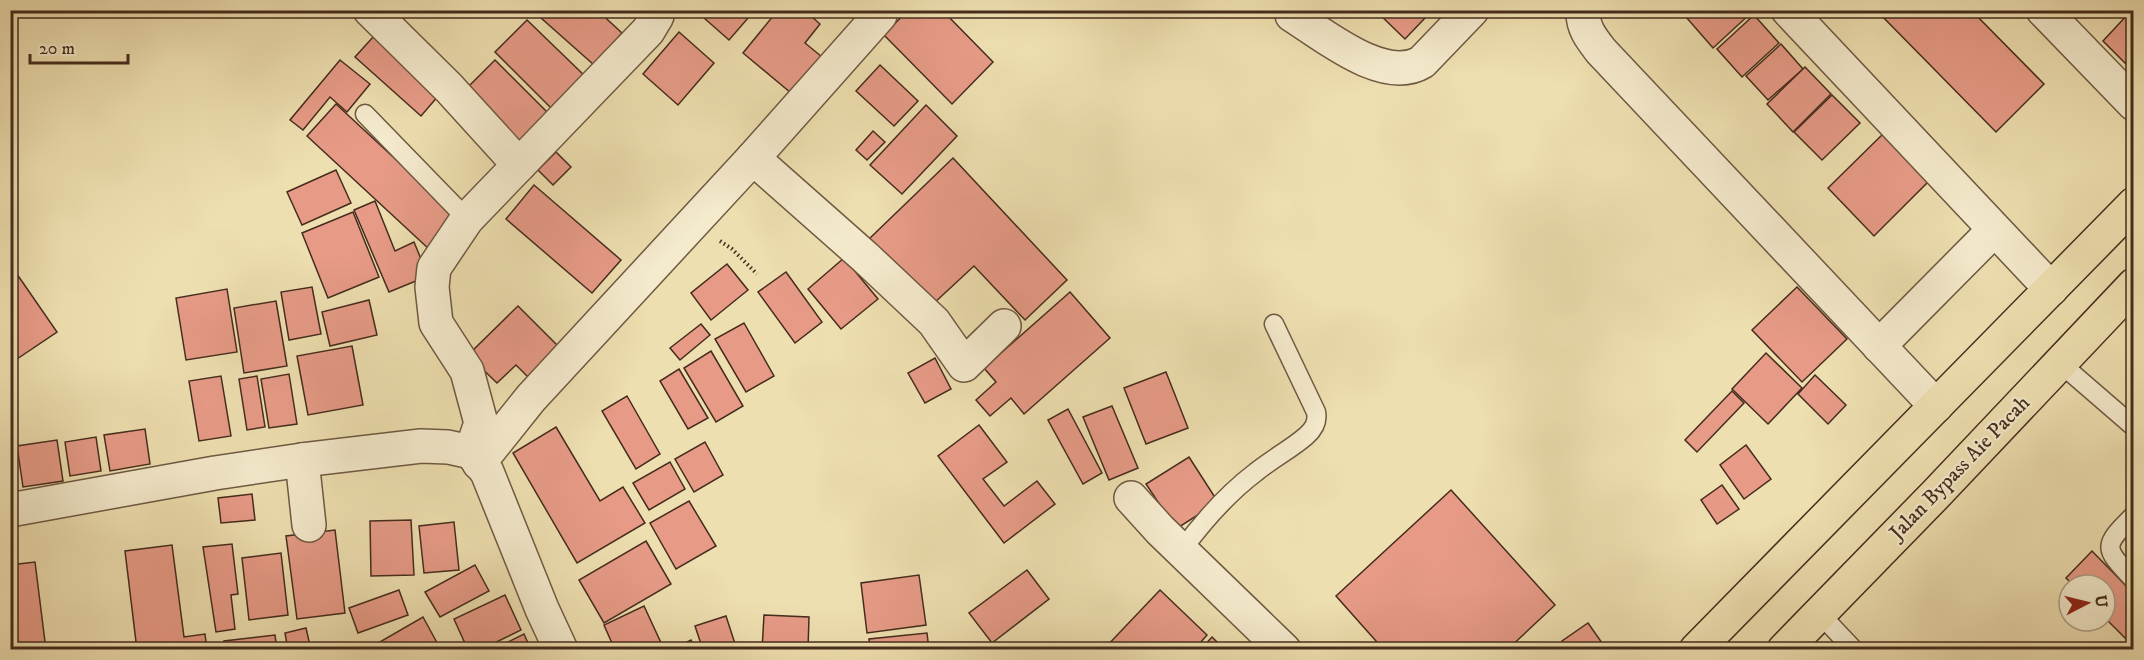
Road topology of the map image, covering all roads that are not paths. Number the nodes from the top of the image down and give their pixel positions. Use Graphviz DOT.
graph roads {
  1 [pos="370,10"];
  2 [pos="657,10"];
  3 [pos="1291,10"];
  4 [pos="1472,10"];
  5 [pos="1583,10"];
  6 [pos="1788,10"];
  7 [pos="2043,10"];
  8 [pos="880,15"];
  9 [pos="2133,104"];
  10 [pos="364,114"];
  11 [pos="753,158"];
  12 [pos="519,165"];
  13 [pos="2133,204"];
  14 [pos="467,219"];
  15 [pos="1994,230"];
  16 [pos="2133,285"];
  17 [pos="2051,289"];
  18 [pos="1274,324"];
  19 [pos="1004,326"];
  20 [pos="1879,346"];
  21 [pos="2060,363"];
  22 [pos="1936,406"];
  23 [pos="2133,428"];
  24 [pos="475,457"];
  25 [pos="302,460"];
  26 [pos="1131,498"];
  27 [pos="10,510"];
  28 [pos="2133,515"];
  29 [pos="309,525"];
  30 [pos="1182,550"];
  31 [pos="2133,580"];
  32 [pos="1820,614"];
  33 [pos="561,650"];
  34 [pos="1284,650"];
  35 [pos="1696,650"];
  36 [pos="1784,650"];
  37 [pos="1854,650"];
  1 -- 12 [label="street"];
  2 -- 12 [label="street"];
  3 -- 4 [label="street"];
  5 -- 20 [label="street"];
  6 -- 15 [label="street"];
  7 -- 9 [label="street"];
  8 -- 11 [label="street"];
  10 -- 14 [label="lane"];
  11 -- 19 [label="street"];
  11 -- 24 [label="street"];
  12 -- 14 [label="street"];
  13 -- 17 [label="highway"];
  14 -- 24 [label="street"];
  15 -- 17 [label="street"];
  15 -- 20 [label="street"];
  16 -- 21 [label="highway, Jalan Bypass Aie Pacah"];
  17 -- 22 [label="highway"];
  18 -- 30 [label="lane"];
  20 -- 22 [label="street"];
  21 -- 23 [label="lane"];
  21 -- 32 [label="highway, Jalan Bypass Aie Pacah"];
  22 -- 35 [label="highway"];
  24 -- 25 [label="street"];
  24 -- 33 [label="street"];
  25 -- 27 [label="street"];
  25 -- 29 [label="street"];
  26 -- 30 [label="street"];
  28 -- 31 [label="lane"];
  30 -- 34 [label="street"];
  32 -- 36 [label="highway, Jalan Bypass Aie Pacah"];
  32 -- 37 [label="lane"];
}
